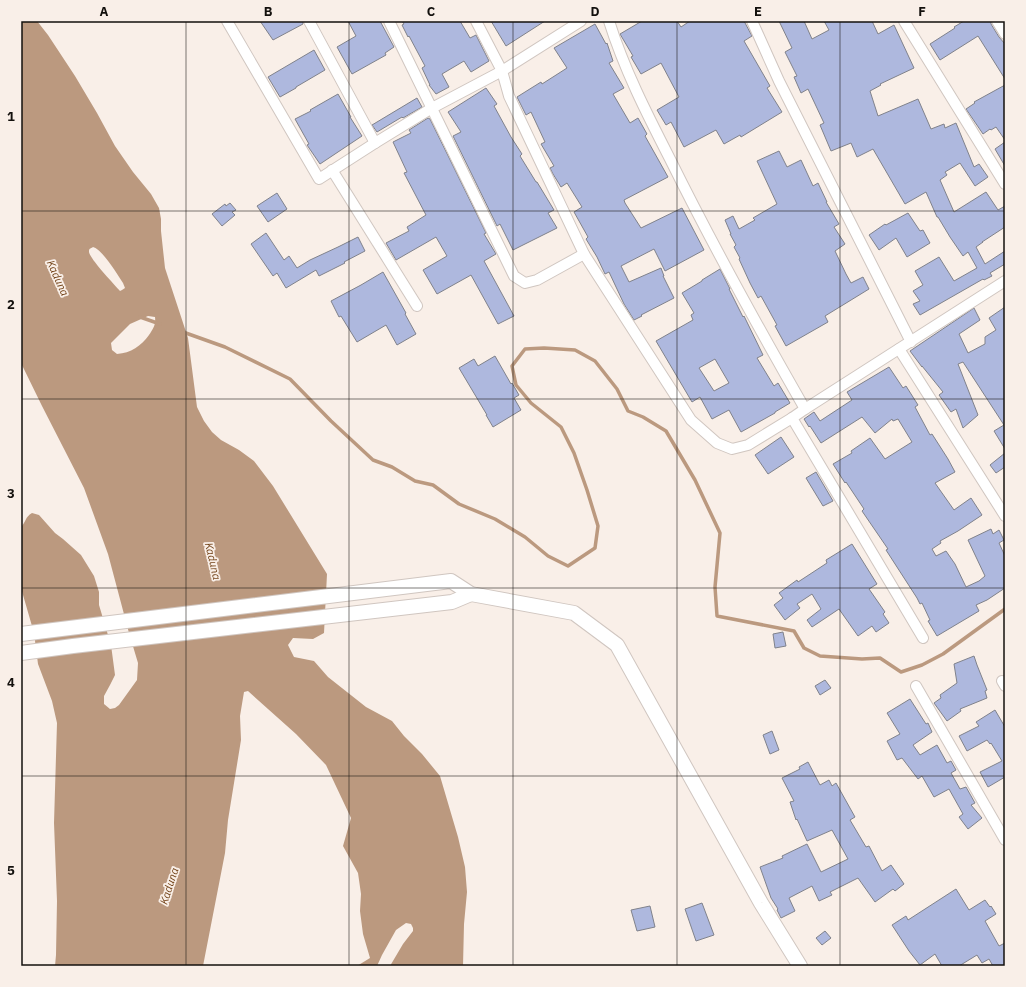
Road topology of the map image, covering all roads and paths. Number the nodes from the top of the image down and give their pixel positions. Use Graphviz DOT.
graph roads {
  1 [pos="227,21"];
  2 [pos="309,21"];
  3 [pos="389,21"];
  4 [pos="476,21"];
  5 [pos="581,21"];
  6 [pos="609,21"];
  7 [pos="752,21"];
  8 [pos="904,21"];
  9 [pos="998,21"];
  10 [pos="1005,34"];
  11 [pos="502,71"];
  12 [pos="432,108"];
  13 [pos="376,143"];
  14 [pos="332,170"];
  15 [pos="1005,184"];
  16 [pos="584,254"];
  17 [pos="1004,285"];
  18 [pos="416,306"];
  19 [pos="911,342"];
  20 [pos="900,349"];
  21 [pos="805,409"];
  22 [pos="792,418"];
  23 [pos="1005,516"];
  24 [pos="471,594"];
  25 [pos="21,634"];
  26 [pos="923,638"];
  27 [pos="21,653"];
  28 [pos="916,686"];
  29 [pos="1005,840"];
  30 [pos="800,966"];
  1 -- 14 [label="street"];
  2 -- 13 [label="street"];
  3 -- 12 [label="street"];
  4 -- 11 [label="street"];
  5 -- 11 [label="street"];
  6 -- 21 [label="street"];
  7 -- 19 [label="street"];
  8 -- 15 [label="street"];
  9 -- 10 [label="street"];
  11 -- 12 [label="street"];
  11 -- 16 [label="street"];
  12 -- 13 [label="street"];
  12 -- 16 [label="street"];
  13 -- 14 [label="street"];
  14 -- 18 [label="street"];
  16 -- 22 [label="street"];
  17 -- 19 [label="street"];
  19 -- 20 [label="street"];
  20 -- 21 [label="street"];
  20 -- 23 [label="street"];
  21 -- 22 [label="street"];
  22 -- 26 [label="street"];
  24 -- 25 [label="street"];
  24 -- 27 [label="street"];
  24 -- 30 [label="street"];
  28 -- 29 [label="street"];
}
